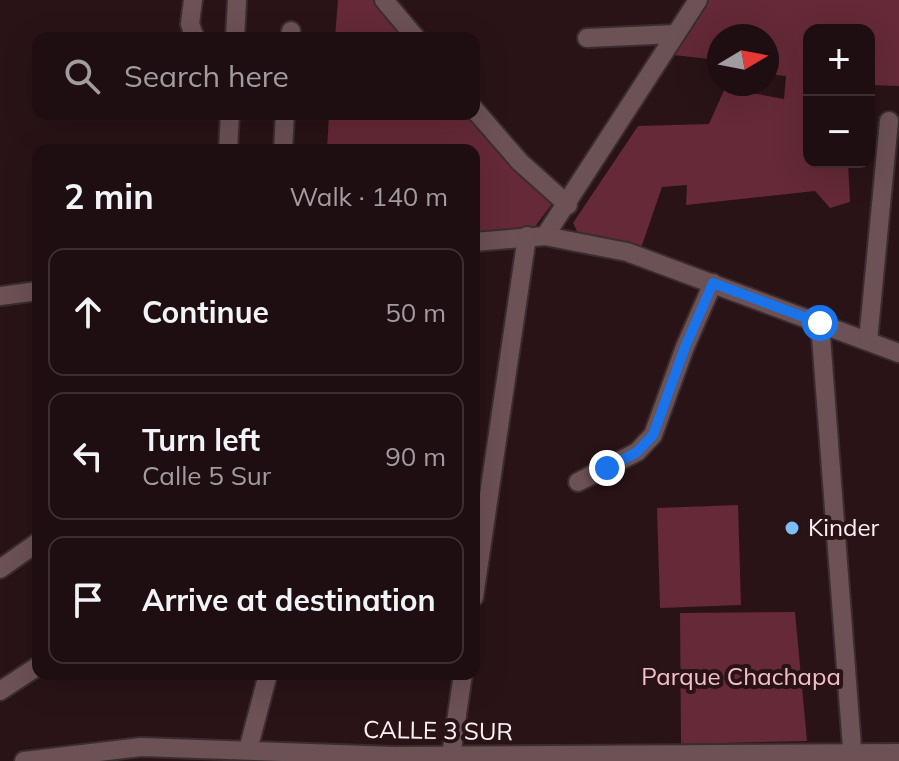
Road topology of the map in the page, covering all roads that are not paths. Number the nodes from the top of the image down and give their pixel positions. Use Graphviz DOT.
graph roads {
  1 [pos="193,0"];
  2 [pos="237,0"];
  3 [pos="384,0"];
  4 [pos="698,0"];
  5 [pos="193,32"];
  6 [pos="235,32"];
  7 [pos="411,32"];
  8 [pos="676,34"];
  9 [pos="587,38"];
  10 [pos="480,116"];
  11 [pos="230,120"];
  12 [pos="285,120"];
  13 [pos="889,121"];
  14 [pos="228,144"];
  15 [pos="283,144"];
  16 [pos="568,205"];
  17 [pos="536,236"];
  18 [pos="480,241"];
  19 [pos="713,283"];
  20 [pos="32,292"];
  21 [pos="0,296"];
  22 [pos="820,323"];
  23 [pos="868,341"];
  24 [pos="899,353"];
  25 [pos="578,482"];
  26 [pos="32,546"];
  27 [pos="480,562"];
  28 [pos="0,569"];
  29 [pos="32,670"];
  30 [pos="266,680"];
  31 [pos="462,680"];
  32 [pos="0,691"];
  33 [pos="248,750"];
  34 [pos="899,753"];
  35 [pos="451,756"];
  36 [pos="394,758"];
  37 [pos="852,758"];
  38 [pos="644,759"];
  39 [pos="24,761"];
  1 -- 5 [label="street"];
  2 -- 6 [label="street"];
  3 -- 7 [label="street"];
  4 -- 8 [label="street"];
  8 -- 9 [label="street"];
  8 -- 16 [label="street"];
  10 -- 16 [label="street"];
  11 -- 14 [label="street"];
  12 -- 15 [label="street"];
  13 -- 23 [label="street"];
  16 -- 17 [label="street"];
  17 -- 18 [label="street"];
  17 -- 19 [label="street"];
  17 -- 27 [label="street"];
  19 -- 22 [label="street"];
  19 -- 25 [label="street"];
  20 -- 21 [label="street"];
  22 -- 23 [label="street"];
  22 -- 37 [label="street"];
  23 -- 24 [label="street"];
  26 -- 28 [label="street"];
  29 -- 32 [label="street"];
  30 -- 33 [label="street"];
  31 -- 35 [label="street"];
  33 -- 36 [label="street, CALLE 3 SUR"];
  33 -- 39 [label="street, CALLE 3 SUR"];
  34 -- 37 [label="street, CALLE 3 SUR"];
  35 -- 36 [label="street, CALLE 3 SUR"];
  35 -- 38 [label="street, CALLE 3 SUR"];
  37 -- 38 [label="street, CALLE 3 SUR"];
}
